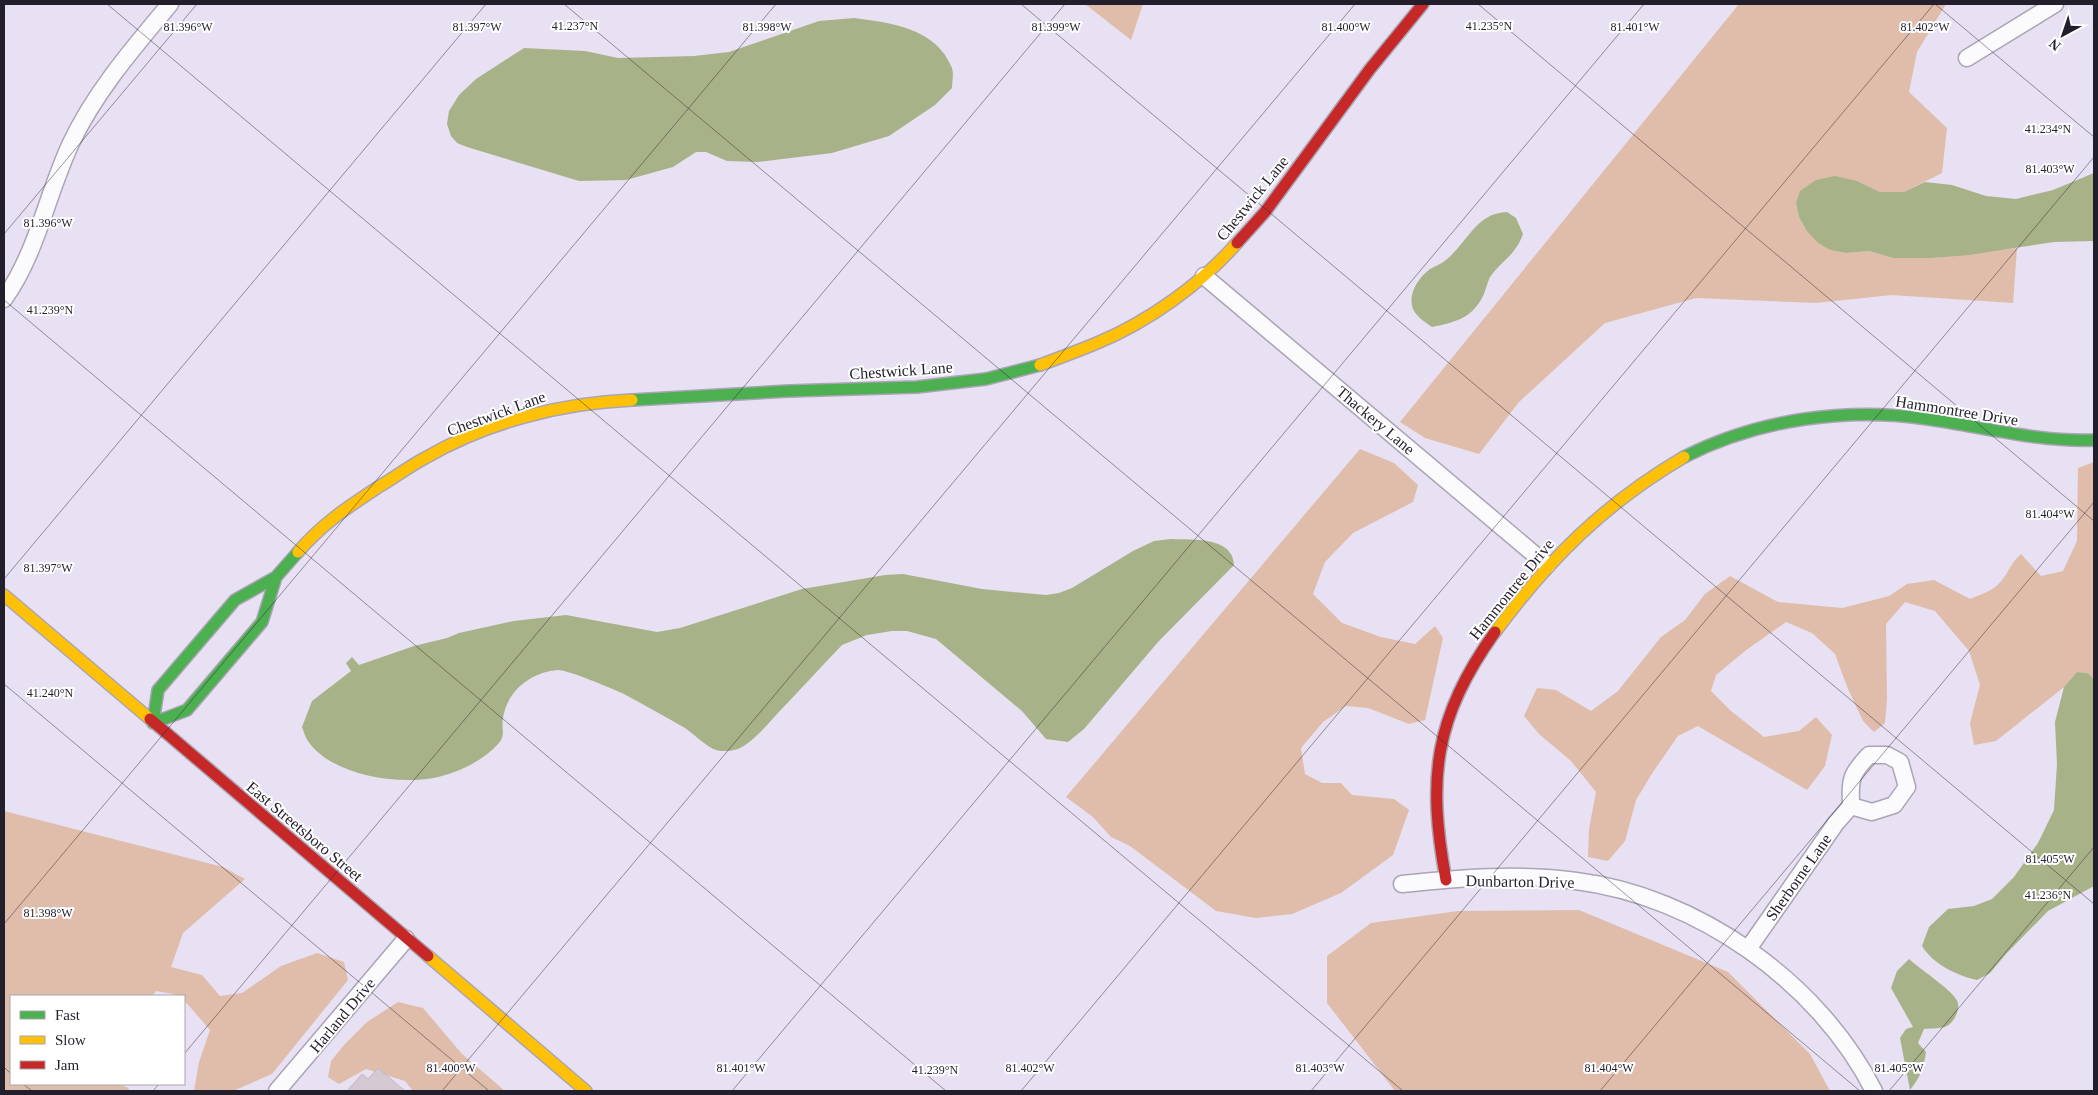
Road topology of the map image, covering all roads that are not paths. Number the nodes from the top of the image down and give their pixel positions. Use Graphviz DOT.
graph roads {
  1 [pos="170,4"];
  2 [pos="1423,4"];
  3 [pos="2054,4"];
  4 [pos="1967,58"];
  5 [pos="1204,276"];
  6 [pos="4,299"];
  7 [pos="2094,440"];
  8 [pos="1547,565"];
  9 [pos="276,577"];
  10 [pos="4,595"];
  11 [pos="153,723"];
  12 [pos="1851,806"];
  13 [pos="1446,880"];
  14 [pos="1402,884"];
  15 [pos="406,939"];
  16 [pos="1748,949"];
  17 [pos="277,1091"];
  18 [pos="586,1091"];
  19 [pos="1874,1091"];
  1 -- 6 [label="street"];
  2 -- 5 [label="street, Chestwick Lane"];
  3 -- 4 [label="street"];
  5 -- 8 [label="street, Thackery Lane"];
  5 -- 9 [label="street, Chestwick Lane"];
  7 -- 8 [label="street, Hammontree Drive"];
  8 -- 13 [label="street, Hammontree Drive"];
  9 -- 11 [label="street, Chestwick Lane"];
  9 -- 11 [label="street, Chestwick Lane"];
  10 -- 11 [label="street, East Streetsboro Street"];
  11 -- 15 [label="street, East Streetsboro Street"];
  12 -- 16 [label="street, Sherborne Lane"];
  13 -- 14 [label="street, Dunbarton Drive"];
  13 -- 16 [label="street, Dunbarton Drive"];
  15 -- 17 [label="street, Harland Drive"];
  15 -- 18 [label="street, East Streetsboro Street"];
  16 -- 19 [label="street, Dunbarton Drive"];
}
